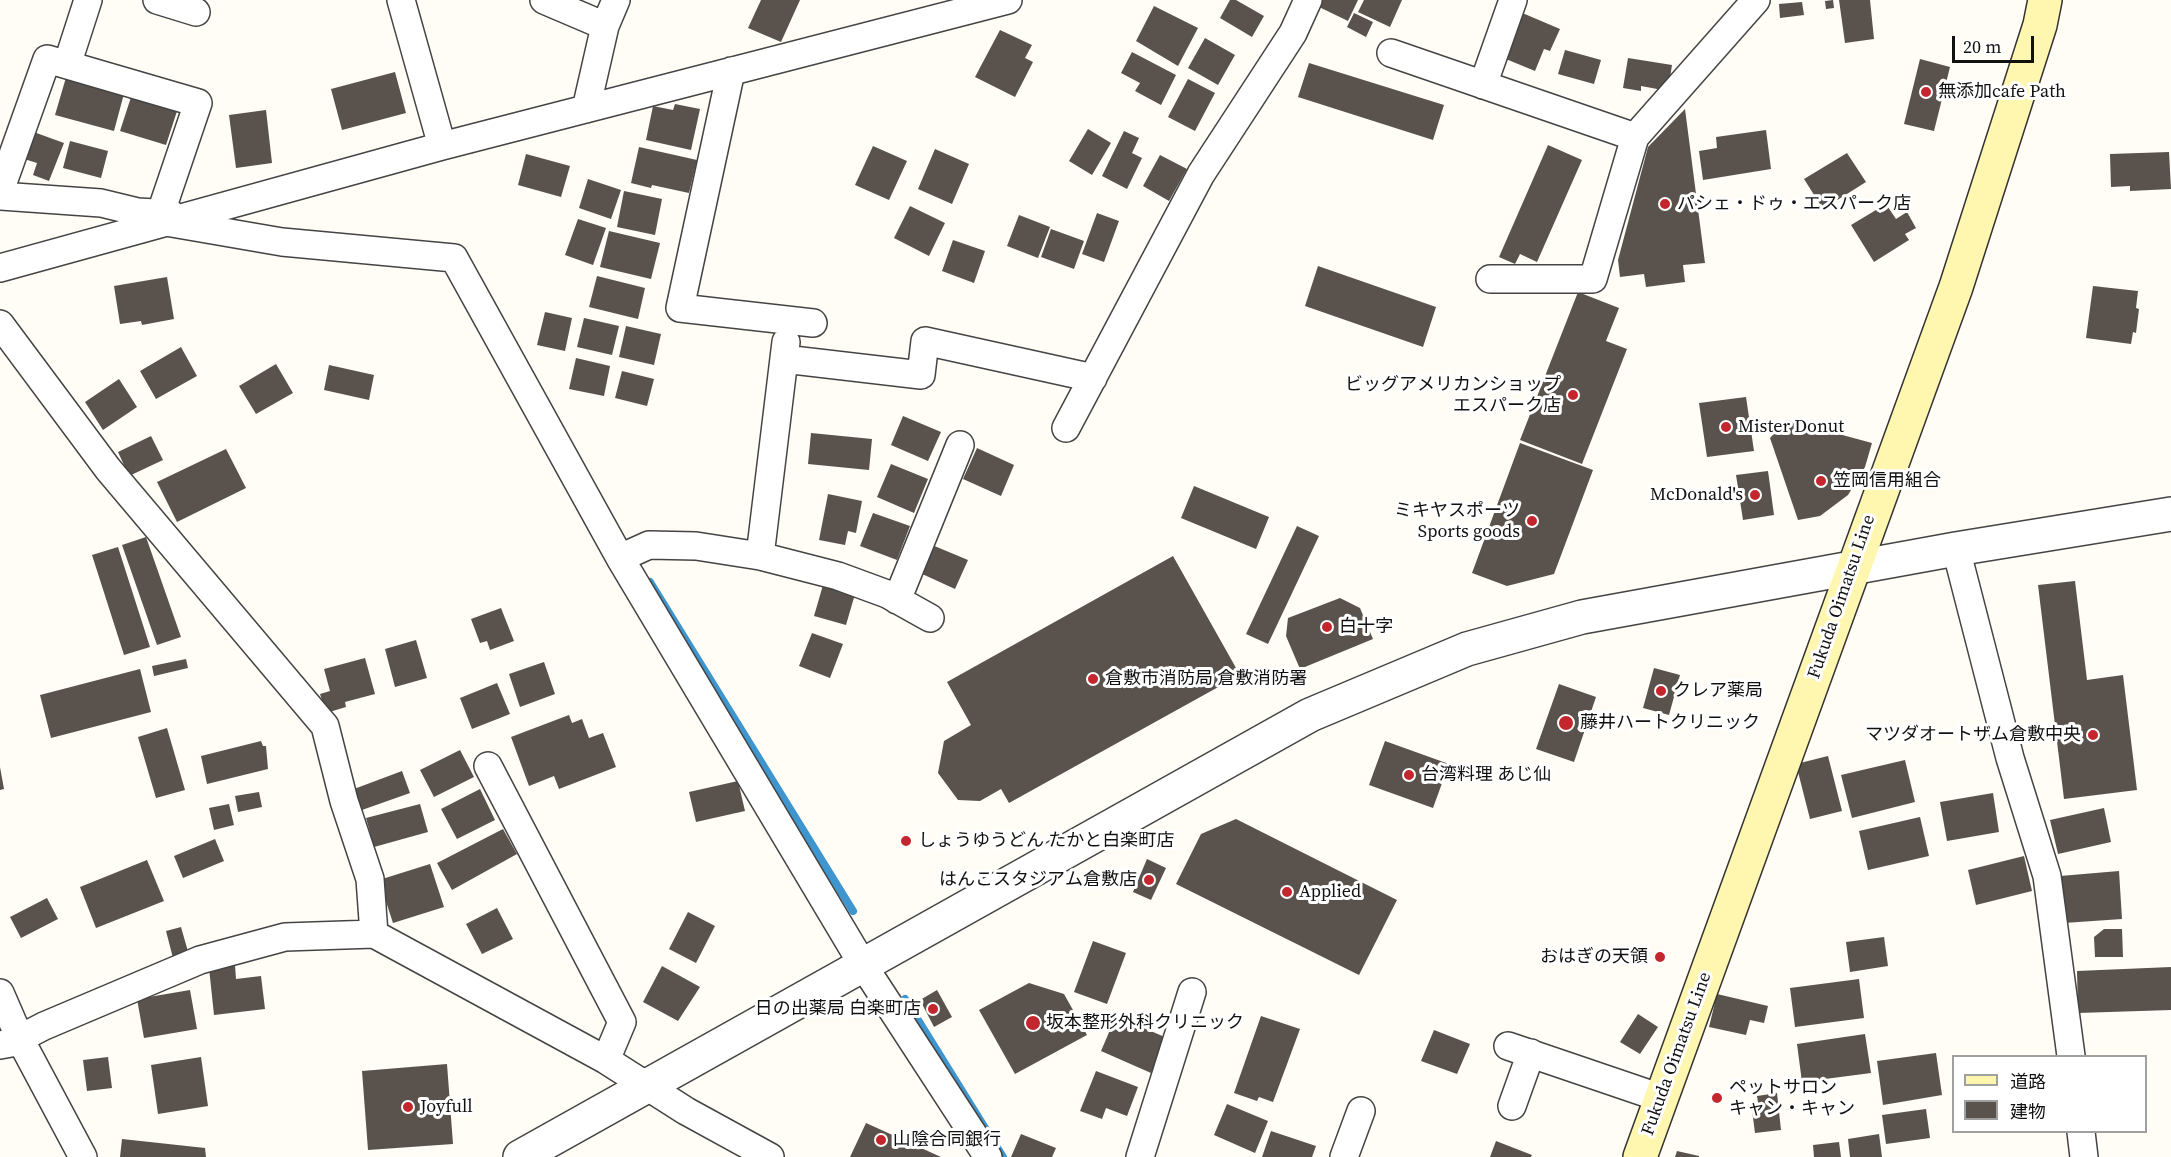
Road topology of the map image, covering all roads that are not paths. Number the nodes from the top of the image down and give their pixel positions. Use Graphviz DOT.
graph roads {
  1 [pos="88,0"];
  2 [pos="157,0"];
  3 [pos="401,0"];
  4 [pos="544,0"];
  5 [pos="616,0"];
  6 [pos="1008,0"];
  7 [pos="1308,0"];
  8 [pos="1513,0"];
  9 [pos="1756,0"];
  10 [pos="2045,0"];
  11 [pos="196,12"];
  12 [pos="605,26"];
  13 [pos="1391,54"];
  14 [pos="67,65"];
  15 [pos="731,71"];
  16 [pos="1483,85"];
  17 [pos="586,109"];
  18 [pos="1635,137"];
  19 [pos="442,146"];
  20 [pos="0,191"];
  21 [pos="0,196"];
  22 [pos="163,218"];
  23 [pos="0,268"];
  24 [pos="1490,279"];
  25 [pos="0,324"];
  26 [pos="784,359"];
  27 [pos="1093,378"];
  28 [pos="1066,429"];
  29 [pos="960,445"];
  30 [pos="2171,514"];
  31 [pos="1956,549"];
  32 [pos="760,556"];
  33 [pos="620,558"];
  34 [pos="1852,567"];
  35 [pos="897,600"];
  36 [pos="930,618"];
  37 [pos="488,766"];
  38 [pos="374,934"];
  39 [pos="863,965"];
  40 [pos="1192,992"];
  41 [pos="0,993"];
  42 [pos="10,1042"];
  43 [pos="2071,1055"];
  44 [pos="606,1060"];
  45 [pos="649,1087"];
  46 [pos="1661,1098"];
  47 [pos="1512,1106"];
  48 [pos="1361,1111"];
  49 [pos="2081,1133"];
  50 [pos="83,1157"];
  51 [pos="520,1157"];
  52 [pos="770,1157"];
  53 [pos="988,1157"];
  54 [pos="1140,1157"];
  55 [pos="1344,1157"];
  56 [pos="1640,1157"];
  57 [pos="2084,1157"];
  1 -- 14 [label="street"];
  2 -- 11 [label="street"];
  3 -- 19 [label="street"];
  4 -- 12 [label="street"];
  5 -- 12 [label="street"];
  6 -- 15 [label="street"];
  7 -- 27 [label="street"];
  8 -- 16 [label="street"];
  9 -- 18 [label="street"];
  10 -- 34 [label="main road, Fukuda Oimatsu Line"];
  12 -- 17 [label="street"];
  13 -- 16 [label="street"];
  14 -- 20 [label="street"];
  14 -- 22 [label="street"];
  15 -- 17 [label="street"];
  15 -- 26 [label="street"];
  16 -- 18 [label="street"];
  17 -- 19 [label="street"];
  18 -- 24 [label="street"];
  19 -- 22 [label="street"];
  21 -- 22 [label="street"];
  22 -- 23 [label="street"];
  22 -- 33 [label="street"];
  25 -- 38 [label="street"];
  26 -- 27 [label="street"];
  26 -- 32 [label="street"];
  27 -- 28 [label="street"];
  29 -- 35 [label="street"];
  30 -- 31 [label="street"];
  31 -- 34 [label="street"];
  31 -- 43 [label="street"];
  32 -- 33 [label="street"];
  32 -- 35 [label="street"];
  33 -- 39 [label="street"];
  34 -- 39 [label="street"];
  34 -- 46 [label="main road, Fukuda Oimatsu Line"];
  35 -- 36 [label="street"];
  37 -- 44 [label="street"];
  38 -- 42 [label="street"];
  38 -- 44 [label="street"];
  39 -- 45 [label="street"];
  39 -- 53 [label="street"];
  40 -- 54 [label="street"];
  41 -- 42 [label="street"];
  42 -- 50 [label="street"];
  44 -- 45 [label="street"];
  45 -- 51 [label="street"];
  45 -- 52 [label="street"];
  46 -- 47 [label="street"];
  46 -- 56 [label="main road, Fukuda Oimatsu Line"];
  48 -- 55 [label="street"];
  49 -- 57 [label="street"];
}
